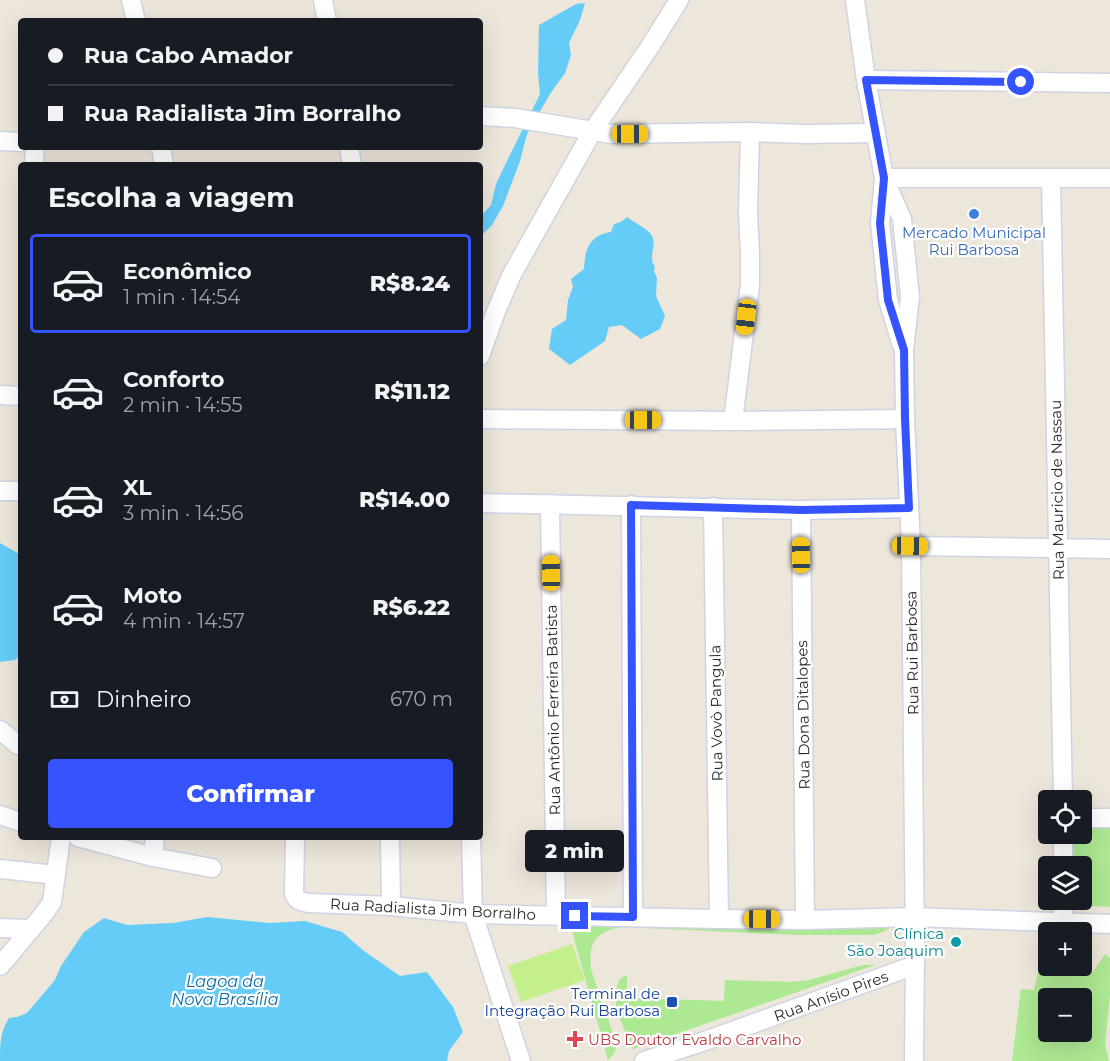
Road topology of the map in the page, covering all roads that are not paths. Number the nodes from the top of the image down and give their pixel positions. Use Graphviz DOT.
graph roads {
  1 [pos="131,0"];
  2 [pos="323,0"];
  3 [pos="679,0"];
  4 [pos="855,0"];
  5 [pos="135,18"];
  6 [pos="326,18"];
  7 [pos="866,80"];
  8 [pos="1110,83"];
  9 [pos="483,116"];
  10 [pos="592,132"];
  11 [pos="750,132"];
  12 [pos="875,133"];
  13 [pos="0,141"];
  14 [pos="18,142"];
  15 [pos="884,178"];
  16 [pos="1052,178"];
  17 [pos="1110,178"];
  18 [pos="483,348"];
  19 [pos="18,393"];
  20 [pos="0,395"];
  21 [pos="483,419"];
  22 [pos="905,419"];
  23 [pos="733,421"];
  24 [pos="0,491"];
  25 [pos="18,491"];
  26 [pos="483,503"];
  27 [pos="550,504"];
  28 [pos="631,505"];
  29 [pos="713,507"];
  30 [pos="909,508"];
  31 [pos="801,510"];
  32 [pos="910,546"];
  33 [pos="1059,548"];
  34 [pos="1110,549"];
  35 [pos="0,730"];
  36 [pos="18,745"];
  37 [pos="1063,790"];
  38 [pos="0,815"];
  39 [pos="1092,818"];
  40 [pos="1110,818"];
  41 [pos="18,821"];
  42 [pos="61,840"];
  43 [pos="89,840"];
  44 [pos="155,840"];
  45 [pos="295,840"];
  46 [pos="390,840"];
  47 [pos="471,840"];
  48 [pos="153,857"];
  49 [pos="212,868"];
  50 [pos="0,869"];
  51 [pos="56,875"];
  52 [pos="391,906"];
  53 [pos="473,914"];
  54 [pos="556,915"];
  55 [pos="633,917"];
  56 [pos="914,917"];
  57 [pos="719,919"];
  58 [pos="805,920"];
  59 [pos="1038,922"];
  60 [pos="1092,924"];
  61 [pos="1110,924"];
  62 [pos="0,928"];
  63 [pos="31,929"];
  64 [pos="915,965"];
  65 [pos="0,966"];
  66 [pos="702,1042"];
  67 [pos="521,1061"];
  68 [pos="644,1061"];
  69 [pos="687,1061"];
  70 [pos="914,1061"];
  1 -- 5 [label="street"];
  2 -- 6 [label="street"];
  3 -- 10 [label="street"];
  4 -- 7 [label="street, Rua Rui Barbosa"];
  7 -- 8 [label="street"];
  7 -- 12 [label="street, Rua Rui Barbosa"];
  9 -- 10 [label="street"];
  10 -- 11 [label="street"];
  10 -- 18 [label="street"];
  11 -- 12 [label="street"];
  11 -- 23 [label="street"];
  12 -- 15 [label="street, Rua Rui Barbosa"];
  13 -- 14 [label="street"];
  15 -- 16 [label="street"];
  15 -- 22 [label="street, Rua Rui Barbosa"];
  16 -- 17 [label="street"];
  16 -- 33 [label="street, Rua Mauricio de Nassau"];
  19 -- 20 [label="street"];
  21 -- 23 [label="street"];
  22 -- 23 [label="street"];
  22 -- 30 [label="street, Rua Rui Barbosa"];
  24 -- 25 [label="street"];
  26 -- 27 [label="street"];
  27 -- 28 [label="street"];
  27 -- 54 [label="street, Rua Antônio Ferreira Batista"];
  28 -- 29 [label="street"];
  28 -- 55 [label="street"];
  29 -- 31 [label="street"];
  29 -- 57 [label="street, Rua Vovò Pangula"];
  30 -- 31 [label="street"];
  30 -- 32 [label="street, Rua Rui Barbosa"];
  31 -- 58 [label="street, Rua Dona Ditalopes"];
  32 -- 33 [label="street"];
  32 -- 56 [label="street, Rua Rui Barbosa"];
  33 -- 34 [label="street"];
  33 -- 37 [label="street, Rua Mauricio de Nassau"];
  35 -- 36 [label="street"];
  38 -- 41 [label="street"];
  39 -- 40 [label="street"];
  42 -- 51 [label="street"];
  43 -- 48 [label="street"];
  44 -- 48 [label="street"];
  45 -- 52 [label="street, Rua Radialista Jim Borralho"];
  46 -- 52 [label="street"];
  47 -- 53 [label="street"];
  48 -- 49 [label="street"];
  50 -- 51 [label="street"];
  51 -- 63 [label="street"];
  52 -- 53 [label="street, Rua Radialista Jim Borralho"];
  53 -- 54 [label="street, Rua Radialista Jim Borralho"];
  53 -- 67 [label="street"];
  54 -- 55 [label="street, Rua Radialista Jim Borralho"];
  55 -- 57 [label="street, Rua Radialista Jim Borralho"];
  56 -- 58 [label="street, Rua Radialista Jim Borralho"];
  56 -- 59 [label="street, Rua Radialista Jim Borralho"];
  56 -- 64 [label="street, Rua Rui Barbosa"];
  57 -- 58 [label="street, Rua Radialista Jim Borralho"];
  60 -- 61 [label="street, Rua Radialista Jim Borralho"];
  62 -- 63 [label="street"];
  63 -- 65 [label="street"];
  64 -- 66 [label="street, Rua Anísio Pires"];
  64 -- 70 [label="street, Rua Rui Barbosa"];
  66 -- 68 [label="street, Rua Anísio Pires"];
  66 -- 69 [label="street"];
}
